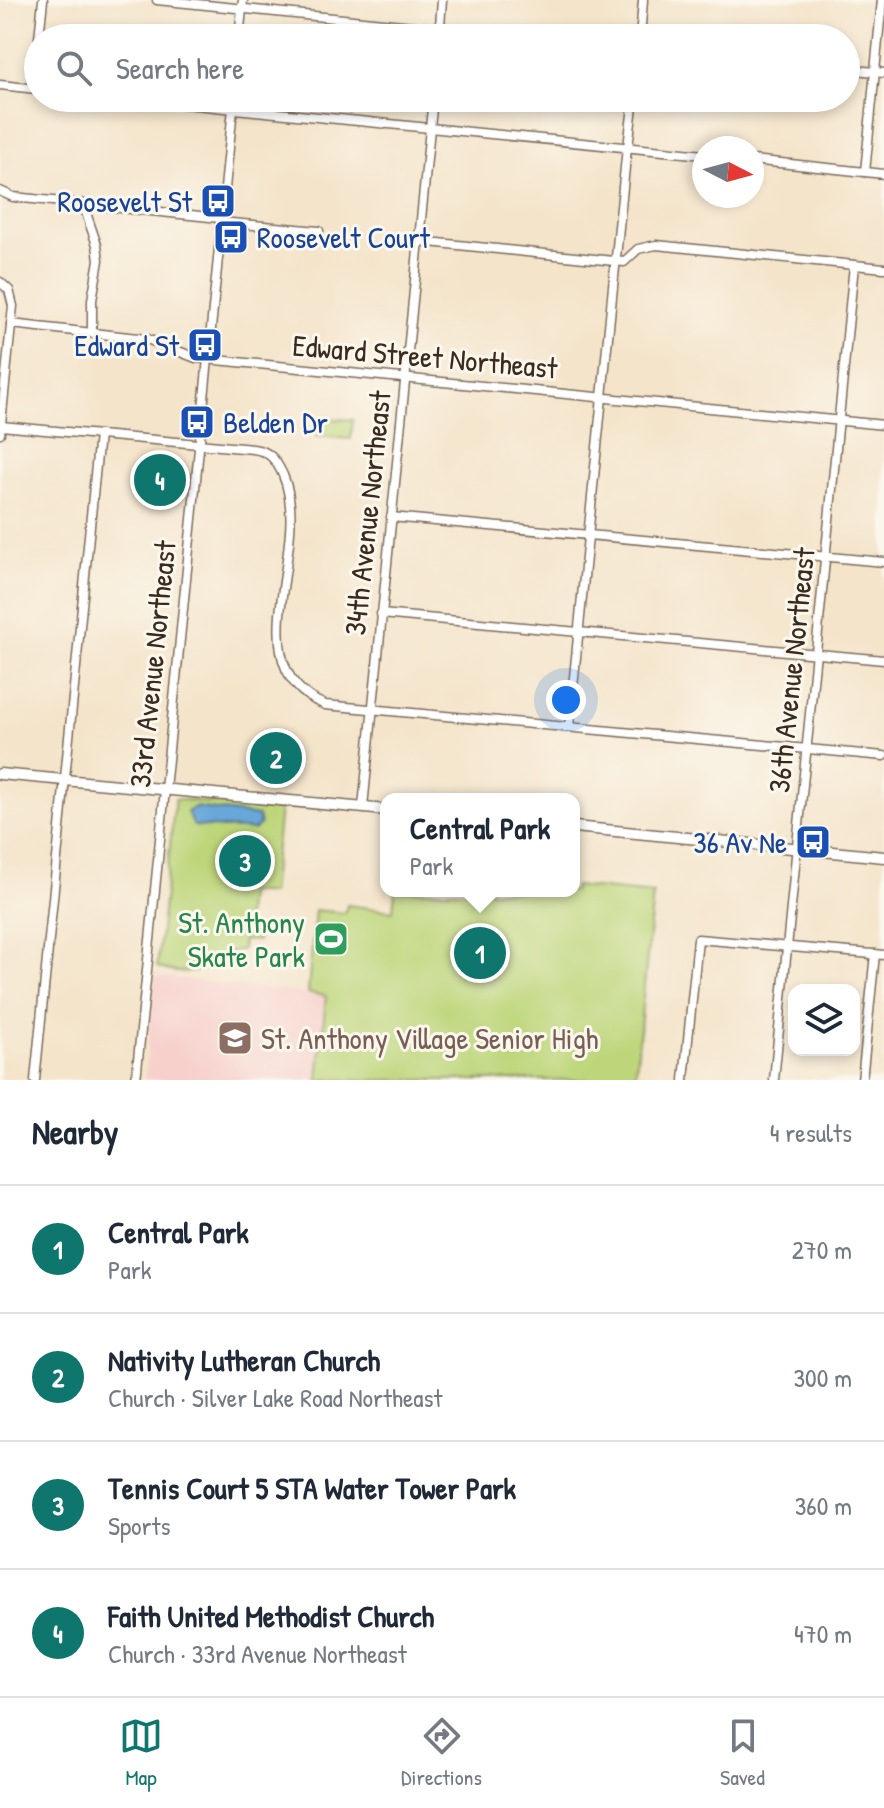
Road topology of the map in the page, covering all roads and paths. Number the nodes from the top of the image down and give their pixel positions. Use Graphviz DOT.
graph roads {
  1 [pos="43,0"];
  2 [pos="157,0"];
  3 [pos="442,0"];
  4 [pos="643,0"];
  5 [pos="882,0"];
  6 [pos="243,4"];
  7 [pos="40,24"];
  8 [pos="241,24"];
  9 [pos="378,24"];
  10 [pos="440,24"];
  11 [pos="641,24"];
  12 [pos="860,71"];
  13 [pos="880,73"];
  14 [pos="0,85"];
  15 [pos="24,88"];
  16 [pos="232,112"];
  17 [pos="255,112"];
  18 [pos="432,112"];
  19 [pos="632,112"];
  20 [pos="431,127"];
  21 [pos="628,147"];
  22 [pos="692,154"];
  23 [pos="764,161"];
  24 [pos="865,172"];
  25 [pos="884,174"];
  26 [pos="0,191"];
  27 [pos="83,204"];
  28 [pos="220,220"];
  29 [pos="319,231"];
  30 [pos="419,241"];
  31 [pos="615,261"];
  32 [pos="854,265"];
  33 [pos="884,268"];
  34 [pos="0,282"];
  35 [pos="11,324"];
  36 [pos="92,333"];
  37 [pos="206,360"];
  38 [pos="3,378"];
  39 [pos="405,379"];
  40 [pos="602,398"];
  41 [pos="839,421"];
  42 [pos="884,425"];
  43 [pos="1,426"];
  44 [pos="0,433"];
  45 [pos="99,435"];
  46 [pos="198,444"];
  47 [pos="391,517"];
  48 [pos="588,535"];
  49 [pos="826,557"];
  50 [pos="884,562"];
  51 [pos="381,614"];
  52 [pos="579,631"];
  53 [pos="817,653"];
  54 [pos="884,660"];
  55 [pos="372,711"];
  56 [pos="569,727"];
  57 [pos="808,749"];
  58 [pos="884,756"];
  59 [pos="0,774"];
  60 [pos="65,780"];
  61 [pos="164,790"];
  62 [pos="363,807"];
  63 [pos="380,809"];
  64 [pos="580,828"];
  65 [pos="798,847"];
  66 [pos="884,856"];
  67 [pos="788,946"];
  68 [pos="879,955"];
  69 [pos="35,1080"];
  70 [pos="136,1080"];
  71 [pos="684,1080"];
  72 [pos="774,1080"];
  73 [pos="862,1080"];
  1 -- 7 [label="street"];
  2 -- 6 [label="street"];
  3 -- 10 [label="street"];
  4 -- 11 [label="street"];
  5 -- 13 [label="street"];
  6 -- 8 [label="street"];
  6 -- 9 [label="street"];
  12 -- 13 [label="street"];
  13 -- 24 [label="street"];
  14 -- 15 [label="street"];
  16 -- 28 [label="street, 33rd Avenue Northeast"];
  17 -- 20 [label="street"];
  18 -- 20 [label="street, 34th Avenue Northeast"];
  19 -- 21 [label="street"];
  20 -- 21 [label="street"];
  20 -- 30 [label="street, 34th Avenue Northeast"];
  21 -- 22 [label="street"];
  21 -- 31 [label="street"];
  23 -- 24 [label="street"];
  24 -- 25 [label="street"];
  26 -- 27 [label="street"];
  27 -- 28 [label="street"];
  27 -- 36 [label="street"];
  28 -- 29 [label="street"];
  28 -- 37 [label="street, 33rd Avenue Northeast"];
  30 -- 31 [label="street"];
  30 -- 39 [label="street, 34th Avenue Northeast"];
  31 -- 32 [label="street"];
  31 -- 40 [label="street"];
  32 -- 33 [label="street"];
  32 -- 41 [label="street, 36th Avenue Northeast"];
  34 -- 35 [label="street"];
  35 -- 36 [label="street, Edward Street Northeast"];
  35 -- 38 [label="street"];
  36 -- 37 [label="street, Edward Street Northeast"];
  37 -- 39 [label="street, Edward Street Northeast"];
  37 -- 46 [label="street, 33rd Avenue Northeast"];
  38 -- 43 [label="street"];
  39 -- 40 [label="street, Edward Street Northeast"];
  39 -- 47 [label="street, 34th Avenue Northeast"];
  40 -- 41 [label="street, Edward Street Northeast"];
  40 -- 48 [label="street"];
  41 -- 42 [label="street, Edward Street Northeast"];
  41 -- 49 [label="street, 36th Avenue Northeast"];
  43 -- 44 [label="street"];
  43 -- 45 [label="street"];
  45 -- 46 [label="street"];
  45 -- 60 [label="street"];
  46 -- 55 [label="street"];
  46 -- 61 [label="street, 33rd Avenue Northeast"];
  47 -- 48 [label="street"];
  47 -- 51 [label="street, 34th Avenue Northeast"];
  48 -- 49 [label="street"];
  48 -- 52 [label="street"];
  49 -- 50 [label="street"];
  49 -- 53 [label="street, 36th Avenue Northeast"];
  51 -- 52 [label="street"];
  51 -- 55 [label="street, 34th Avenue Northeast"];
  52 -- 53 [label="street"];
  52 -- 56 [label="street"];
  53 -- 54 [label="street"];
  53 -- 57 [label="street, 36th Avenue Northeast"];
  55 -- 56 [label="street"];
  55 -- 62 [label="street, 34th Avenue Northeast"];
  56 -- 57 [label="street"];
  57 -- 58 [label="street"];
  57 -- 65 [label="street, 36th Avenue Northeast"];
  59 -- 60 [label="main road"];
  60 -- 61 [label="main road"];
  60 -- 69 [label="street"];
  61 -- 62 [label="main road"];
  61 -- 70 [label="street, 33rd Avenue Northeast"];
  62 -- 63 [label="main road"];
  64 -- 65 [label="main road"];
  65 -- 66 [label="main road"];
  65 -- 67 [label="street, 36th Avenue Northeast"];
  67 -- 68 [label="street"];
  67 -- 71 [label="street"];
  67 -- 72 [label="street, 36th Avenue Northeast"];
  68 -- 73 [label="street"];
}
